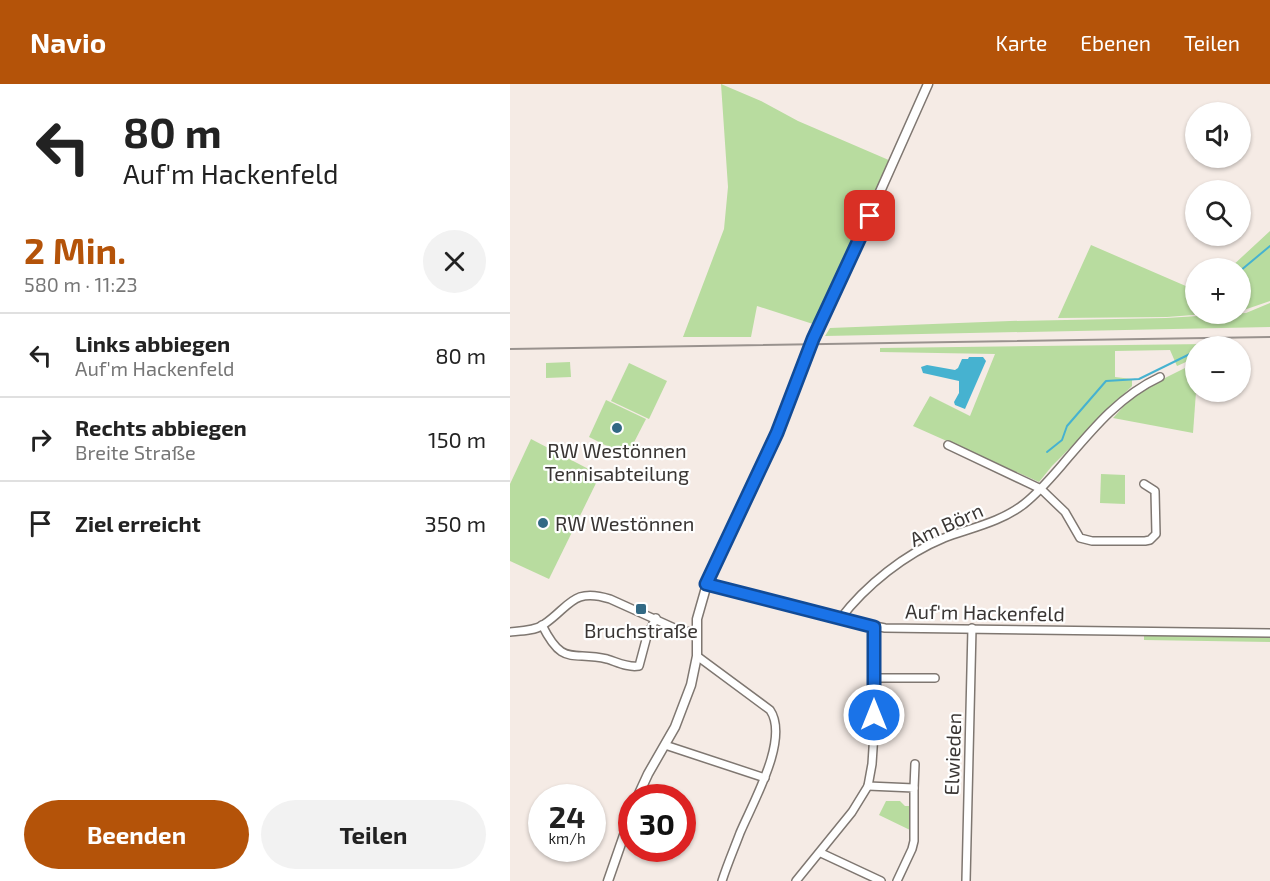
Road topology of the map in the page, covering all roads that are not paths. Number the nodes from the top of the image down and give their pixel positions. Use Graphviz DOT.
graph roads {
  1 [pos="928,84"];
  2 [pos="1160,377"];
  3 [pos="948,445"];
  4 [pos="1144,484"];
  5 [pos="1041,489"];
  6 [pos="706,584"];
  7 [pos="656,618"];
  8 [pos="840,619"];
  9 [pos="542,625"];
  10 [pos="874,627"];
  11 [pos="972,628"];
  12 [pos="510,632"];
  13 [pos="696,633"];
  14 [pos="1270,633"];
  15 [pos="697,656"];
  16 [pos="874,678"];
  17 [pos="935,678"];
  18 [pos="665,745"];
  19 [pos="915,764"];
  20 [pos="765,778"];
  21 [pos="643,784"];
  22 [pos="868,786"];
  23 [pos="914,788"];
  24 [pos="618,852"];
  25 [pos="820,853"];
  26 [pos="608,881"];
  27 [pos="722,881"];
  28 [pos="796,881"];
  29 [pos="881,881"];
  30 [pos="897,881"];
  31 [pos="966,881"];
  1 -- 6 [label="street"];
  2 -- 5 [label="street, Am Börn"];
  3 -- 5 [label="street"];
  4 -- 5 [label="street"];
  5 -- 8 [label="street, Am Börn"];
  6 -- 8 [label="street, Auf'm Hackenfeld"];
  6 -- 13 [label="street"];
  7 -- 9 [label="street"];
  7 -- 9 [label="street"];
  7 -- 13 [label="street"];
  8 -- 10 [label="street, Auf'm Hackenfeld"];
  9 -- 12 [label="street"];
  10 -- 11 [label="street, Auf'm Hackenfeld"];
  10 -- 16 [label="street"];
  11 -- 14 [label="street, Auf'm Hackenfeld"];
  11 -- 31 [label="street, Elwieden"];
  13 -- 15 [label="street"];
  15 -- 18 [label="street"];
  15 -- 20 [label="street"];
  16 -- 17 [label="street"];
  16 -- 22 [label="street"];
  18 -- 20 [label="street"];
  18 -- 21 [label="street"];
  19 -- 23 [label="street"];
  20 -- 27 [label="street"];
  22 -- 23 [label="street"];
  22 -- 25 [label="street"];
  23 -- 30 [label="street"];
  24 -- 26 [label="street"];
  25 -- 28 [label="street"];
  25 -- 29 [label="street"];
}
